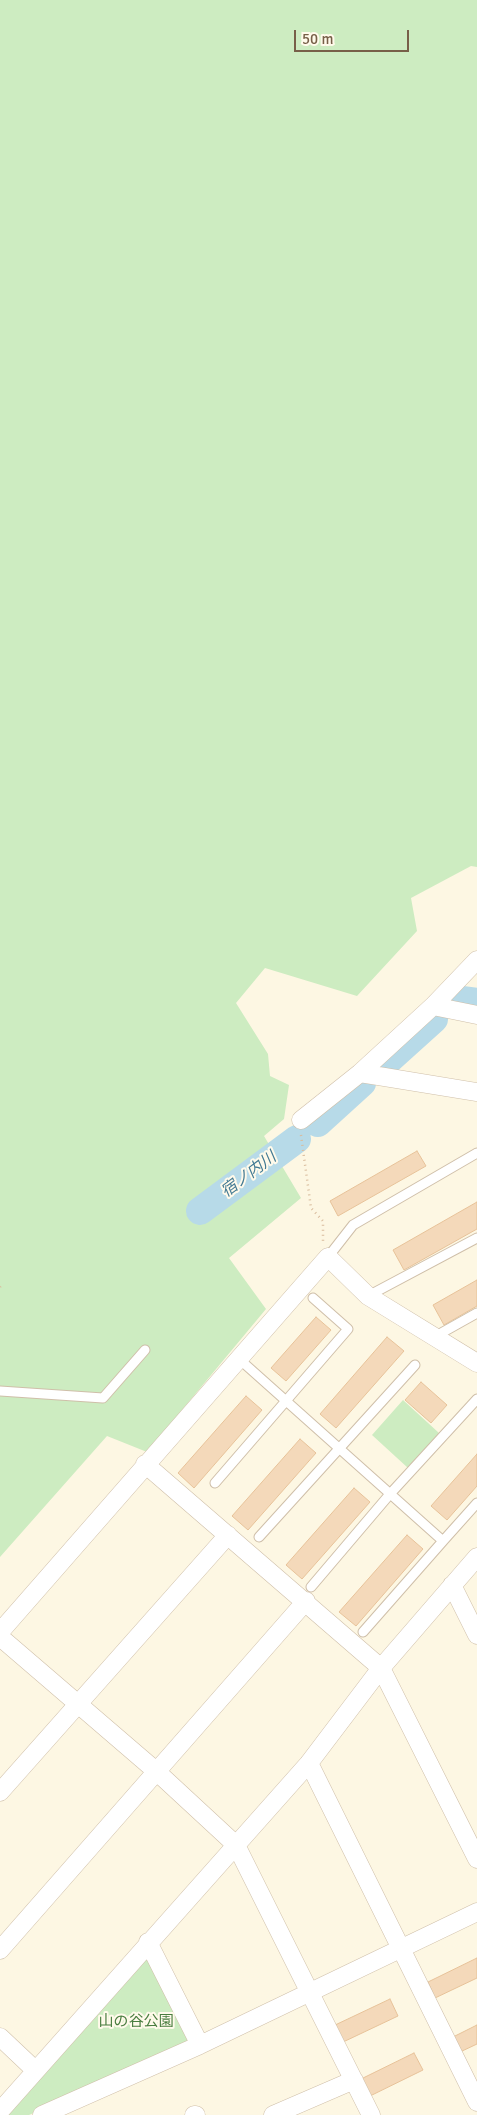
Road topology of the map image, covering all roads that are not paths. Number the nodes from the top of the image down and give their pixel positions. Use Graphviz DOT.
graph roads {
  1 [pos="477,960"];
  2 [pos="433,1006"];
  3 [pos="477,1015"];
  4 [pos="360,1073"];
  5 [pos="477,1092"];
  6 [pos="301,1120"];
  7 [pos="477,1153"];
  8 [pos="477,1238"];
  9 [pos="328,1257"];
  10 [pos="368,1296"];
  11 [pos="313,1298"];
  12 [pos="477,1313"];
  13 [pos="436,1336"];
  14 [pos="145,1350"];
  15 [pos="238,1358"];
  16 [pos="477,1363"];
  17 [pos="414,1365"];
  18 [pos="0,1391"];
  19 [pos="477,1399"];
  20 [pos="286,1401"];
  21 [pos="338,1448"];
  22 [pos="145,1464"];
  23 [pos="215,1484"];
  24 [pos="390,1494"];
  25 [pos="477,1504"];
  26 [pos="228,1535"];
  27 [pos="260,1537"];
  28 [pos="443,1541"];
  29 [pos="477,1557"];
  30 [pos="452,1585"];
  31 [pos="308,1594"];
  32 [pos="0,1632"];
  33 [pos="363,1632"];
  34 [pos="477,1635"];
  35 [pos="0,1637"];
  36 [pos="380,1668"];
  37 [pos="78,1703"];
  38 [pos="309,1763"];
  39 [pos="156,1772"];
  40 [pos="0,1792"];
  41 [pos="236,1846"];
  42 [pos="477,1859"];
  43 [pos="477,1912"];
  44 [pos="148,1942"];
  45 [pos="402,1949"];
  46 [pos="0,1950"];
  47 [pos="311,1994"];
  48 [pos="0,2038"];
  49 [pos="200,2045"];
  50 [pos="36,2070"];
  51 [pos="354,2080"];
  52 [pos="477,2102"];
  53 [pos="0,2111"];
  54 [pos="42,2115"];
  55 [pos="274,2115"];
  56 [pos="371,2115"];
  1 -- 2 [label="street"];
  2 -- 3 [label="street"];
  2 -- 4 [label="street"];
  4 -- 5 [label="street"];
  4 -- 6 [label="street"];
  7 -- 9 [label="lane"];
  8 -- 10 [label="lane"];
  9 -- 10 [label="street"];
  9 -- 15 [label="street"];
  10 -- 13 [label="street"];
  11 -- 20 [label="lane"];
  12 -- 13 [label="lane"];
  13 -- 16 [label="street"];
  14 -- 18 [label="lane"];
  15 -- 20 [label="lane"];
  15 -- 22 [label="street"];
  17 -- 21 [label="lane"];
  19 -- 24 [label="lane"];
  20 -- 21 [label="lane"];
  20 -- 23 [label="lane"];
  21 -- 24 [label="lane"];
  21 -- 27 [label="lane"];
  22 -- 26 [label="street"];
  22 -- 32 [label="street"];
  24 -- 28 [label="lane"];
  24 -- 31 [label="lane"];
  25 -- 28 [label="lane"];
  26 -- 31 [label="street"];
  26 -- 37 [label="street"];
  28 -- 33 [label="lane"];
  29 -- 30 [label="street"];
  30 -- 34 [label="street"];
  30 -- 36 [label="street"];
  31 -- 36 [label="street"];
  31 -- 39 [label="street"];
  35 -- 37 [label="street"];
  36 -- 38 [label="street"];
  36 -- 42 [label="street"];
  37 -- 39 [label="street"];
  37 -- 40 [label="street"];
  38 -- 41 [label="street"];
  38 -- 45 [label="street"];
  39 -- 41 [label="street"];
  39 -- 46 [label="street"];
  41 -- 44 [label="street"];
  41 -- 47 [label="street"];
  43 -- 45 [label="street"];
  44 -- 49 [label="street"];
  44 -- 50 [label="street"];
  45 -- 47 [label="street"];
  45 -- 52 [label="street"];
  47 -- 49 [label="street"];
  47 -- 51 [label="street"];
  48 -- 50 [label="street"];
  49 -- 54 [label="street"];
  50 -- 53 [label="street"];
  51 -- 55 [label="street"];
  51 -- 56 [label="street"];
}
